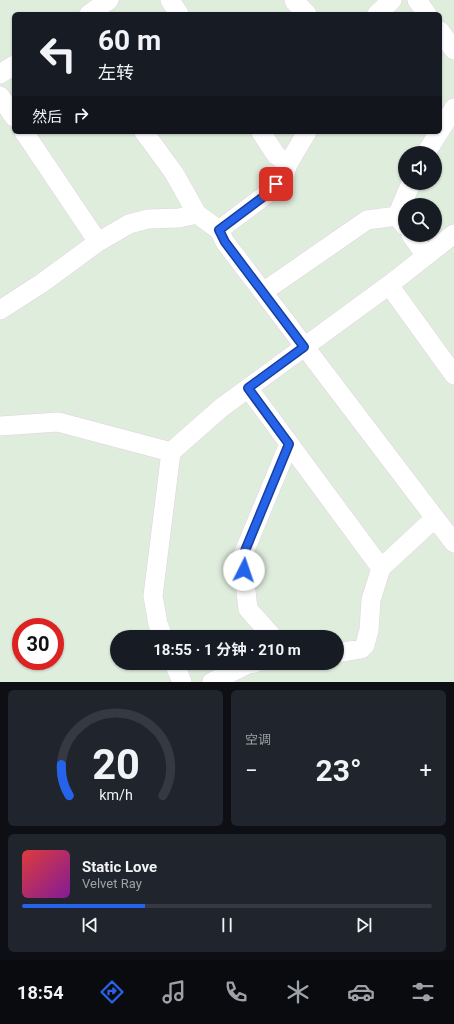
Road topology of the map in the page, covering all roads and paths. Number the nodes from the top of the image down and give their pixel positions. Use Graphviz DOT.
graph roads {
  1 [pos="109,0"];
  2 [pos="170,0"];
  3 [pos="294,0"];
  4 [pos="392,0"];
  5 [pos="417,0"];
  6 [pos="92,12"];
  7 [pos="178,12"];
  8 [pos="305,12"];
  9 [pos="379,12"];
  10 [pos="426,12"];
  11 [pos="442,34"];
  12 [pos="454,50"];
  13 [pos="12,66"];
  14 [pos="0,74"];
  15 [pos="0,96"];
  16 [pos="454,108"];
  17 [pos="12,114"];
  18 [pos="442,128"];
  19 [pos="25,134"];
  20 [pos="145,134"];
  21 [pos="262,134"];
  22 [pos="306,134"];
  23 [pos="438,134"];
  24 [pos="430,146"];
  25 [pos="288,164"];
  26 [pos="197,214"];
  27 [pos="398,221"];
  28 [pos="219,230"];
  29 [pos="454,234"];
  30 [pos="98,242"];
  31 [pos="416,242"];
  32 [pos="426,256"];
  33 [pos="389,285"];
  34 [pos="262,292"];
  35 [pos="0,310"];
  36 [pos="304,347"];
  37 [pos="454,375"];
  38 [pos="248,388"];
  39 [pos="0,426"];
  40 [pos="289,444"];
  41 [pos="170,452"];
  42 [pos="435,518"];
  43 [pos="454,543"];
  44 [pos="381,568"];
  45 [pos="160,630"];
  46 [pos="267,630"];
  47 [pos="344,652"];
  48 [pos="177,670"];
  49 [pos="236,670"];
  50 [pos="182,682"];
  51 [pos="212,682"];
  1 -- 6 [label="street"];
  2 -- 7 [label="street"];
  3 -- 8 [label="street"];
  4 -- 9 [label="street"];
  5 -- 10 [label="street"];
  11 -- 12 [label="street"];
  13 -- 14 [label="street"];
  15 -- 17 [label="street"];
  16 -- 18 [label="street"];
  19 -- 30 [label="street"];
  20 -- 26 [label="street"];
  21 -- 25 [label="street"];
  22 -- 25 [label="street"];
  23 -- 24 [label="street"];
  25 -- 28 [label="street"];
  26 -- 28 [label="street"];
  26 -- 30 [label="street"];
  27 -- 34 [label="street"];
  28 -- 34 [label="street"];
  29 -- 32 [label="street"];
  30 -- 35 [label="street"];
  31 -- 32 [label="street"];
  32 -- 33 [label="street"];
  33 -- 36 [label="street"];
  33 -- 37 [label="street"];
  34 -- 36 [label="street"];
  36 -- 38 [label="street"];
  36 -- 42 [label="street"];
  38 -- 40 [label="street"];
  38 -- 41 [label="street"];
  39 -- 41 [label="street"];
  40 -- 44 [label="street"];
  40 -- 46 [label="street"];
  41 -- 45 [label="street"];
  42 -- 43 [label="street"];
  42 -- 44 [label="street"];
  44 -- 47 [label="street"];
  48 -- 50 [label="street"];
  49 -- 51 [label="street"];
}
